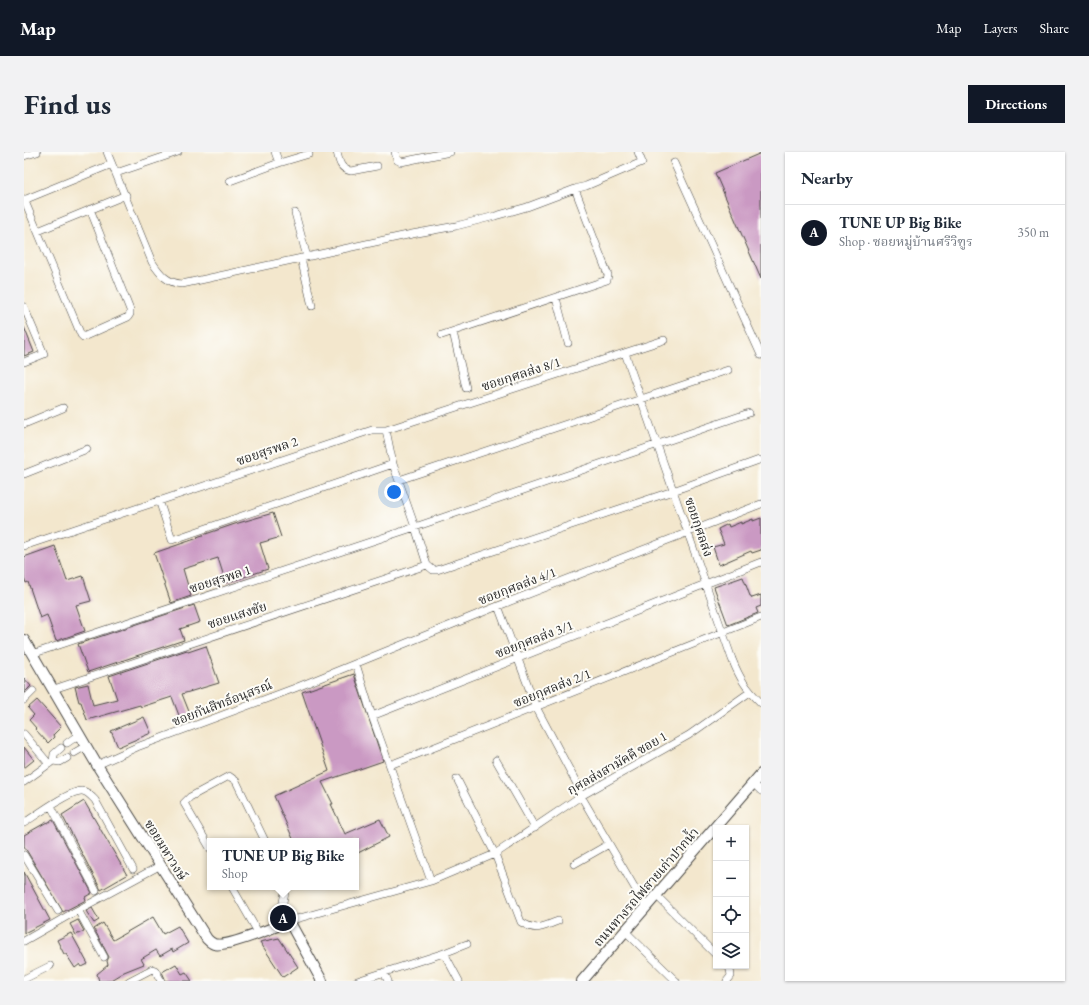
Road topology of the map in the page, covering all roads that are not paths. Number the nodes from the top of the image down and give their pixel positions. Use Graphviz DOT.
graph roads {
  1 [pos="37,152"];
  2 [pos="107,152"];
  3 [pos="178,152"];
  4 [pos="275,152"];
  5 [pos="337,152"];
  6 [pos="394,152"];
  7 [pos="450,152"];
  8 [pos="638,152"];
  9 [pos="309,154"];
  10 [pos="436,154"];
  11 [pos="24,156"];
  12 [pos="279,163"];
  13 [pos="674,163"];
  14 [pos="112,164"];
  15 [pos="377,166"];
  16 [pos="116,173"];
  17 [pos="230,181"];
  18 [pos="575,189"];
  19 [pos="126,195"];
  20 [pos="24,199"];
  21 [pos="90,209"];
  22 [pos="295,213"];
  23 [pos="38,232"];
  24 [pos="304,258"];
  25 [pos="556,298"];
  26 [pos="312,306"];
  27 [pos="24,307"];
  28 [pos="453,332"];
  29 [pos="442,335"];
  30 [pos="664,340"];
  31 [pos="568,343"];
  32 [pos="626,353"];
  33 [pos="761,355"];
  34 [pos="24,362"];
  35 [pos="728,370"];
  36 [pos="466,388"];
  37 [pos="641,400"];
  38 [pos="63,408"];
  39 [pos="749,413"];
  40 [pos="24,424"];
  41 [pos="386,430"];
  42 [pos="657,445"];
  43 [pos="87,449"];
  44 [pos="759,460"];
  45 [pos="393,464"];
  46 [pos="24,474"];
  47 [pos="399,480"];
  48 [pos="673,491"];
  49 [pos="159,500"];
  50 [pos="761,504"];
  51 [pos="415,527"];
  52 [pos="689,533"];
  53 [pos="24,546"];
  54 [pos="761,562"];
  55 [pos="427,565"];
  56 [pos="706,585"];
  57 [pos="498,606"];
  58 [pos="761,617"];
  59 [pos="722,632"];
  60 [pos="24,640"];
  61 [pos="32,654"];
  62 [pos="517,658"];
  63 [pos="356,664"];
  64 [pos="54,689"];
  65 [pos="33,691"];
  66 [pos="750,692"];
  67 [pos="24,700"];
  68 [pos="761,703"];
  69 [pos="536,707"];
  70 [pos="372,716"];
  71 [pos="24,734"];
  72 [pos="80,734"];
  73 [pos="67,743"];
  74 [pos="86,746"];
  75 [pos="61,748"];
  76 [pos="74,753"];
  77 [pos="67,758"];
  78 [pos="496,760"];
  79 [pos="51,762"];
  80 [pos="97,765"];
  81 [pos="390,765"];
  82 [pos="761,774"];
  83 [pos="457,779"];
  84 [pos="24,782"];
  85 [pos="753,783"];
  86 [pos="761,791"];
  87 [pos="581,796"];
  88 [pos="51,806"];
  89 [pos="24,823"];
  90 [pos="536,828"];
  91 [pos="264,838"];
  92 [pos="207,843"];
  93 [pos="609,844"];
  94 [pos="495,854"];
  95 [pos="24,855"];
  96 [pos="574,864"];
  97 [pos="161,865"];
  98 [pos="133,869"];
  99 [pos="432,881"];
  100 [pos="234,890"];
  101 [pos="285,890"];
  102 [pos="96,891"];
  103 [pos="656,895"];
  104 [pos="646,907"];
  105 [pos="78,910"];
  106 [pos="58,911"];
  107 [pos="289,921"];
  108 [pos="558,922"];
  109 [pos="626,931"];
  110 [pos="259,934"];
  111 [pos="24,941"];
  112 [pos="467,944"];
  113 [pos="713,952"];
  114 [pos="444,953"];
  115 [pos="104,957"];
  116 [pos="50,966"];
  117 [pos="730,969"];
  118 [pos="384,972"];
  119 [pos="24,979"];
  120 [pos="129,981"];
  121 [pos="161,981"];
  122 [pos="322,981"];
  123 [pos="357,981"];
  124 [pos="388,981"];
  125 [pos="459,981"];
  126 [pos="582,981"];
  127 [pos="676,981"];
  128 [pos="727,981"];
  1 -- 11 [label="street"];
  2 -- 14 [label="street"];
  3 -- 16 [label="street"];
  4 -- 12 [label="street"];
  5 -- 15 [label="street"];
  6 -- 10 [label="street"];
  7 -- 10 [label="street"];
  8 -- 18 [label="street"];
  9 -- 12 [label="street"];
  12 -- 17 [label="street"];
  13 -- 33 [label="street"];
  14 -- 16 [label="street"];
  14 -- 20 [label="street"];
  16 -- 19 [label="street"];
  18 -- 24 [label="street"];
  18 -- 25 [label="street"];
  19 -- 21 [label="street"];
  19 -- 24 [label="street"];
  20 -- 23 [label="street"];
  21 -- 23 [label="street"];
  21 -- 23 [label="street"];
  22 -- 24 [label="street"];
  24 -- 26 [label="street"];
  25 -- 28 [label="street"];
  25 -- 31 [label="street"];
  27 -- 34 [label="street"];
  28 -- 29 [label="street"];
  28 -- 36 [label="street"];
  30 -- 32 [label="street, ซอยกุศลส่ง 8/1"];
  32 -- 37 [label="street, ซอยกุศลส่ง"];
  32 -- 41 [label="street, ซอยกุศลส่ง 8/1"];
  35 -- 37 [label="street"];
  37 -- 42 [label="street, ซอยกุศลส่ง"];
  37 -- 47 [label="street"];
  38 -- 40 [label="street"];
  39 -- 42 [label="street, ซอยสุรพล 1"];
  41 -- 45 [label="street"];
  41 -- 49 [label="street, ซอยสุรพล 2"];
  42 -- 48 [label="street, ซอยกุศลส่ง"];
  42 -- 51 [label="street, ซอยสุรพล 1"];
  43 -- 46 [label="street"];
  44 -- 48 [label="street"];
  45 -- 47 [label="street"];
  45 -- 49 [label="street"];
  47 -- 51 [label="street"];
  48 -- 52 [label="street, ซอยกุศลส่ง"];
  48 -- 55 [label="street"];
  49 -- 53 [label="street, ซอยสุรพล 2"];
  50 -- 52 [label="street, ซอยกุศลส่ง 4/1"];
  51 -- 55 [label="street"];
  51 -- 61 [label="street, ซอยสุรพล 1"];
  52 -- 56 [label="street, ซอยกุศลส่ง"];
  52 -- 57 [label="street, ซอยกุศลส่ง 4/1"];
  54 -- 56 [label="street, ซอยกุศลส่ง 3/1"];
  55 -- 64 [label="street, ซอยแสงชัย"];
  56 -- 59 [label="street, ซอยกุศลส่ง"];
  56 -- 62 [label="street, ซอยกุศลส่ง 3/1"];
  57 -- 62 [label="street"];
  57 -- 63 [label="street, ซอยกุศลส่ง 4/1"];
  58 -- 59 [label="street, ซอยกุศลส่ง 2/1"];
  59 -- 66 [label="street, ซอยกุศลส่ง"];
  59 -- 69 [label="street, ซอยกุศลส่ง 2/1"];
  60 -- 61 [label="street, ซอยมหาวงษ์"];
  61 -- 64 [label="street, ซอยมหาวงษ์"];
  62 -- 69 [label="street"];
  62 -- 70 [label="street, ซอยกุศลส่ง 3/1"];
  63 -- 70 [label="street"];
  63 -- 80 [label="street, ซอยกันสิทธ์อนุสรณ์"];
  64 -- 72 [label="street, ซอยมหาวงษ์"];
  65 -- 67 [label="street"];
  66 -- 68 [label="street, ซอยกุศลส่ง"];
  66 -- 87 [label="street, กุศลส่งสามัคคี ซอย 1"];
  69 -- 81 [label="street, ซอยกุศลส่ง 2/1"];
  69 -- 87 [label="street"];
  70 -- 81 [label="street"];
  71 -- 79 [label="street"];
  72 -- 73 [label="street"];
  72 -- 74 [label="street, ซอยมหาวงษ์"];
  74 -- 76 [label="street"];
  74 -- 80 [label="street, ซอยมหาวงษ์"];
  75 -- 79 [label="street"];
  77 -- 79 [label="street"];
  78 -- 90 [label="street"];
  79 -- 84 [label="street"];
  80 -- 97 [label="street, ซอยมหาวงษ์"];
  81 -- 99 [label="street"];
  82 -- 85 [label="street, ถนนทางรถไฟสายเก่าปากน้ำ"];
  83 -- 94 [label="street"];
  85 -- 86 [label="street"];
  85 -- 103 [label="street, ถนนทางรถไฟสายเก่าปากน้ำ"];
  87 -- 90 [label="street, กุศลส่งสามัคคี ซอย 1"];
  87 -- 93 [label="street"];
  88 -- 89 [label="street"];
  88 -- 98 [label="street"];
  88 -- 102 [label="street"];
  90 -- 94 [label="street, กุศลส่งสามัคคี ซอย 1"];
  91 -- 92 [label="street"];
  93 -- 96 [label="street"];
  93 -- 104 [label="street"];
  94 -- 99 [label="street, กุศลส่งสามัคคี ซอย 1"];
  94 -- 108 [label="street"];
  95 -- 106 [label="street"];
  97 -- 105 [label="street"];
  97 -- 110 [label="street, ซอยมหาวงษ์"];
  99 -- 107 [label="street, กุศลส่งสามัคคี ซอย 1"];
  100 -- 110 [label="street"];
  101 -- 107 [label="street"];
  103 -- 104 [label="street, ถนนทางรถไฟสายเก่าปากน้ำ"];
  103 -- 113 [label="street"];
  104 -- 109 [label="street, ถนนทางรถไฟสายเก่าปากน้ำ"];
  105 -- 111 [label="street"];
  105 -- 115 [label="street"];
  107 -- 110 [label="street, ซอยมหาวงษ์"];
  107 -- 122 [label="street"];
  109 -- 126 [label="street, ถนนทางรถไฟสายเก่าปากน้ำ"];
  109 -- 127 [label="street"];
  112 -- 114 [label="street"];
  114 -- 118 [label="street"];
  114 -- 125 [label="street"];
  116 -- 119 [label="street"];
  117 -- 128 [label="street"];
  118 -- 123 [label="street"];
  118 -- 124 [label="street"];
  120 -- 121 [label="street"];
}
